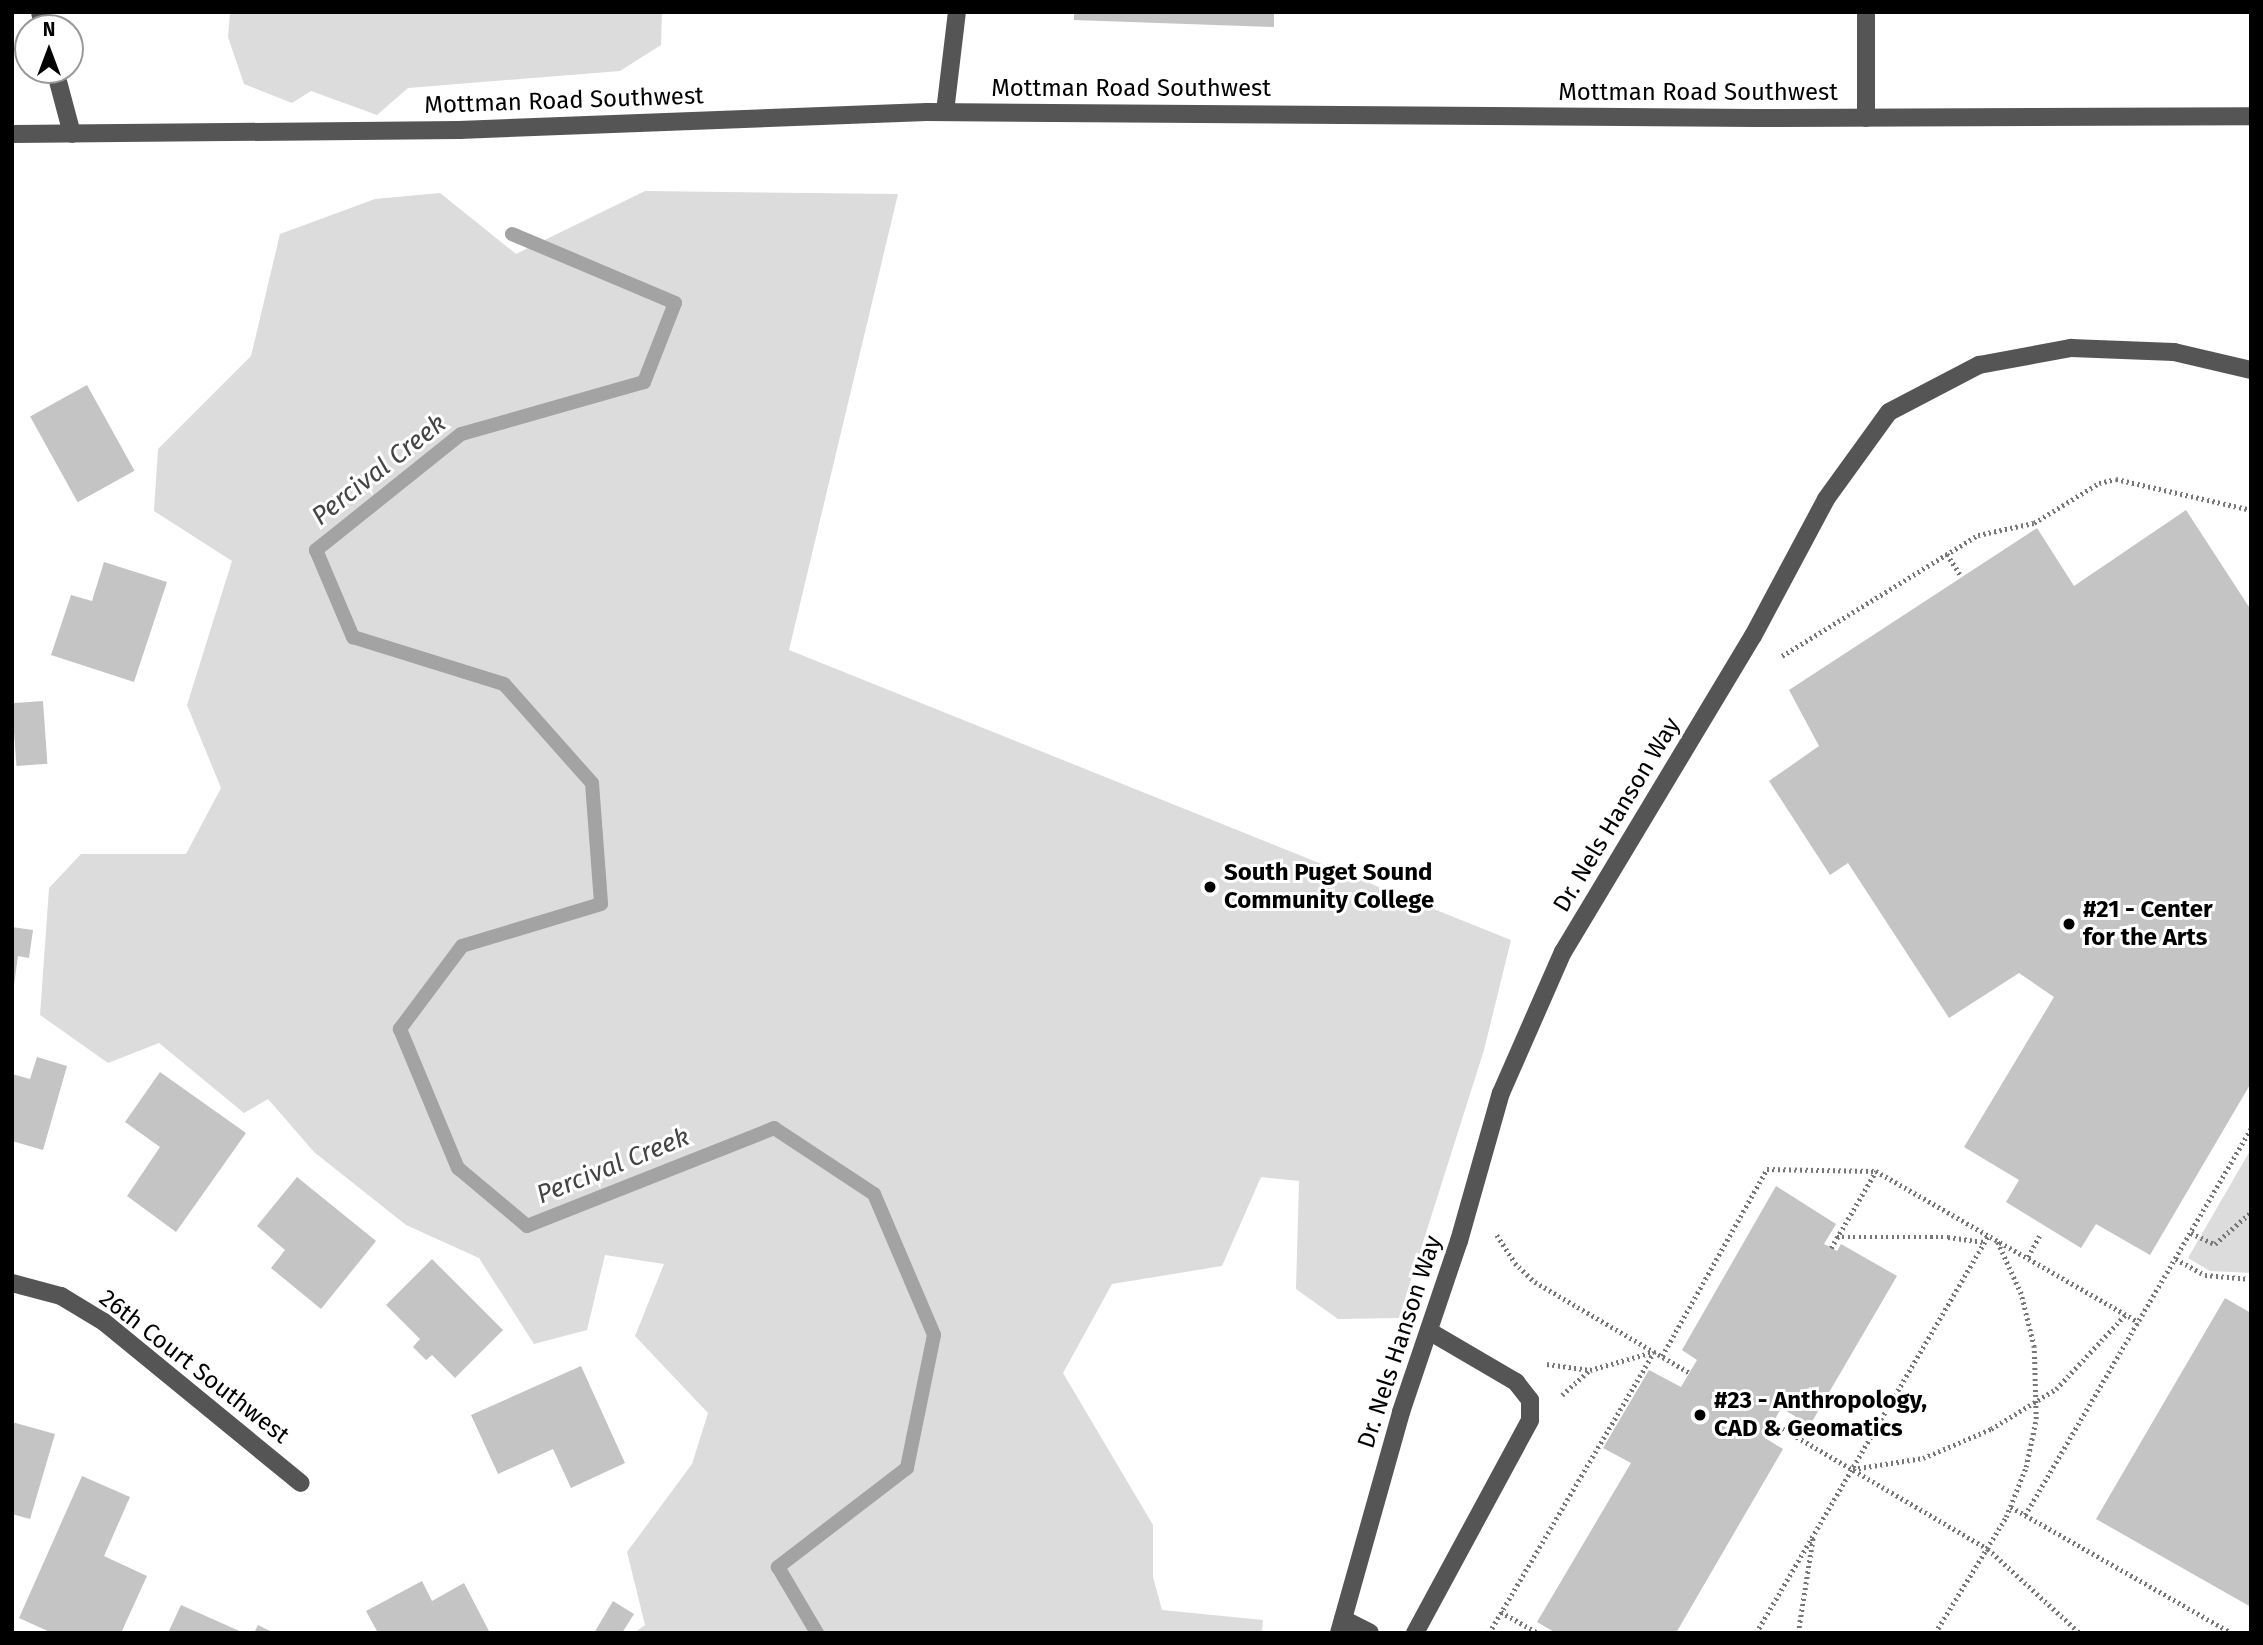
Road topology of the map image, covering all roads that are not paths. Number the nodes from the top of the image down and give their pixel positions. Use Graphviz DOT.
graph roads {
  1 [pos="957,12"];
  2 [pos="1866,12"];
  3 [pos="59,84"];
  4 [pos="945,112"];
  5 [pos="2251,116"];
  6 [pos="1866,118"];
  7 [pos="12,134"];
  8 [pos="72,134"];
  9 [pos="2251,370"];
  10 [pos="12,1283"];
  11 [pos="1429,1331"];
  12 [pos="301,1483"];
  13 [pos="1341,1626"];
  14 [pos="1370,1633"];
  15 [pos="1415,1633"];
  1 -- 4 [label="street"];
  2 -- 6 [label="street"];
  3 -- 8 [label="street"];
  4 -- 6 [label="street, Mottman Road Southwest"];
  4 -- 8 [label="street, Mottman Road Southwest"];
  5 -- 6 [label="street, Mottman Road Southwest"];
  7 -- 8 [label="street, Mottman Road Southwest"];
  9 -- 11 [label="street, Dr. Nels Hanson Way"];
  10 -- 12 [label="street, 26th Court Southwest"];
  11 -- 13 [label="street, Dr. Nels Hanson Way"];
  11 -- 15 [label="street"];
  13 -- 14 [label="street"];
}
